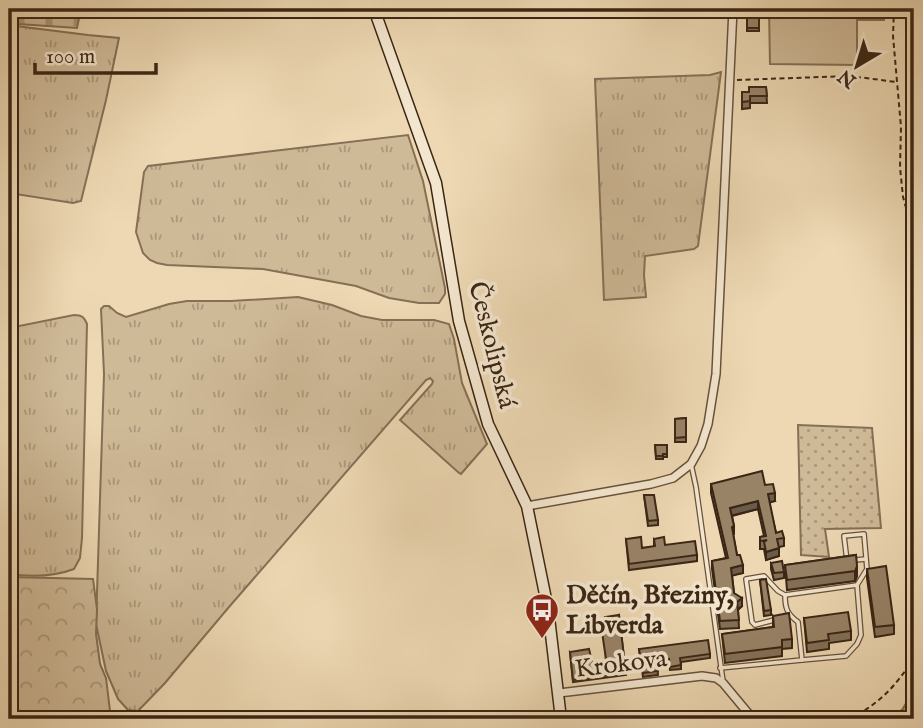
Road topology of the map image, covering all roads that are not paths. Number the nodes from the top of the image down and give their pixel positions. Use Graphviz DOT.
graph roads {
  1 [pos="374,9"];
  2 [pos="733,9"];
  3 [pos="691,464"];
  4 [pos="527,506"];
  5 [pos="866,559"];
  6 [pos="857,585"];
  7 [pos="785,595"];
  8 [pos="778,619"];
  9 [pos="802,660"];
  10 [pos="720,668"];
  11 [pos="723,683"];
  12 [pos="559,693"];
  13 [pos="561,719"];
  14 [pos="753,719"];
  1 -- 4 [label="main road, Českolipská"];
  2 -- 3 [label="street"];
  3 -- 4 [label="street"];
  3 -- 10 [label="lane"];
  4 -- 12 [label="main road, Českolipská"];
  5 -- 5 [label="lane"];
  5 -- 6 [label="lane"];
  6 -- 7 [label="lane"];
  6 -- 9 [label="lane"];
  7 -- 8 [label="lane"];
  7 -- 9 [label="lane"];
  9 -- 10 [label="lane"];
  10 -- 11 [label="lane"];
  11 -- 12 [label="street, Krokova"];
  11 -- 14 [label="street"];
  12 -- 13 [label="main road, Českolipská"];
}
